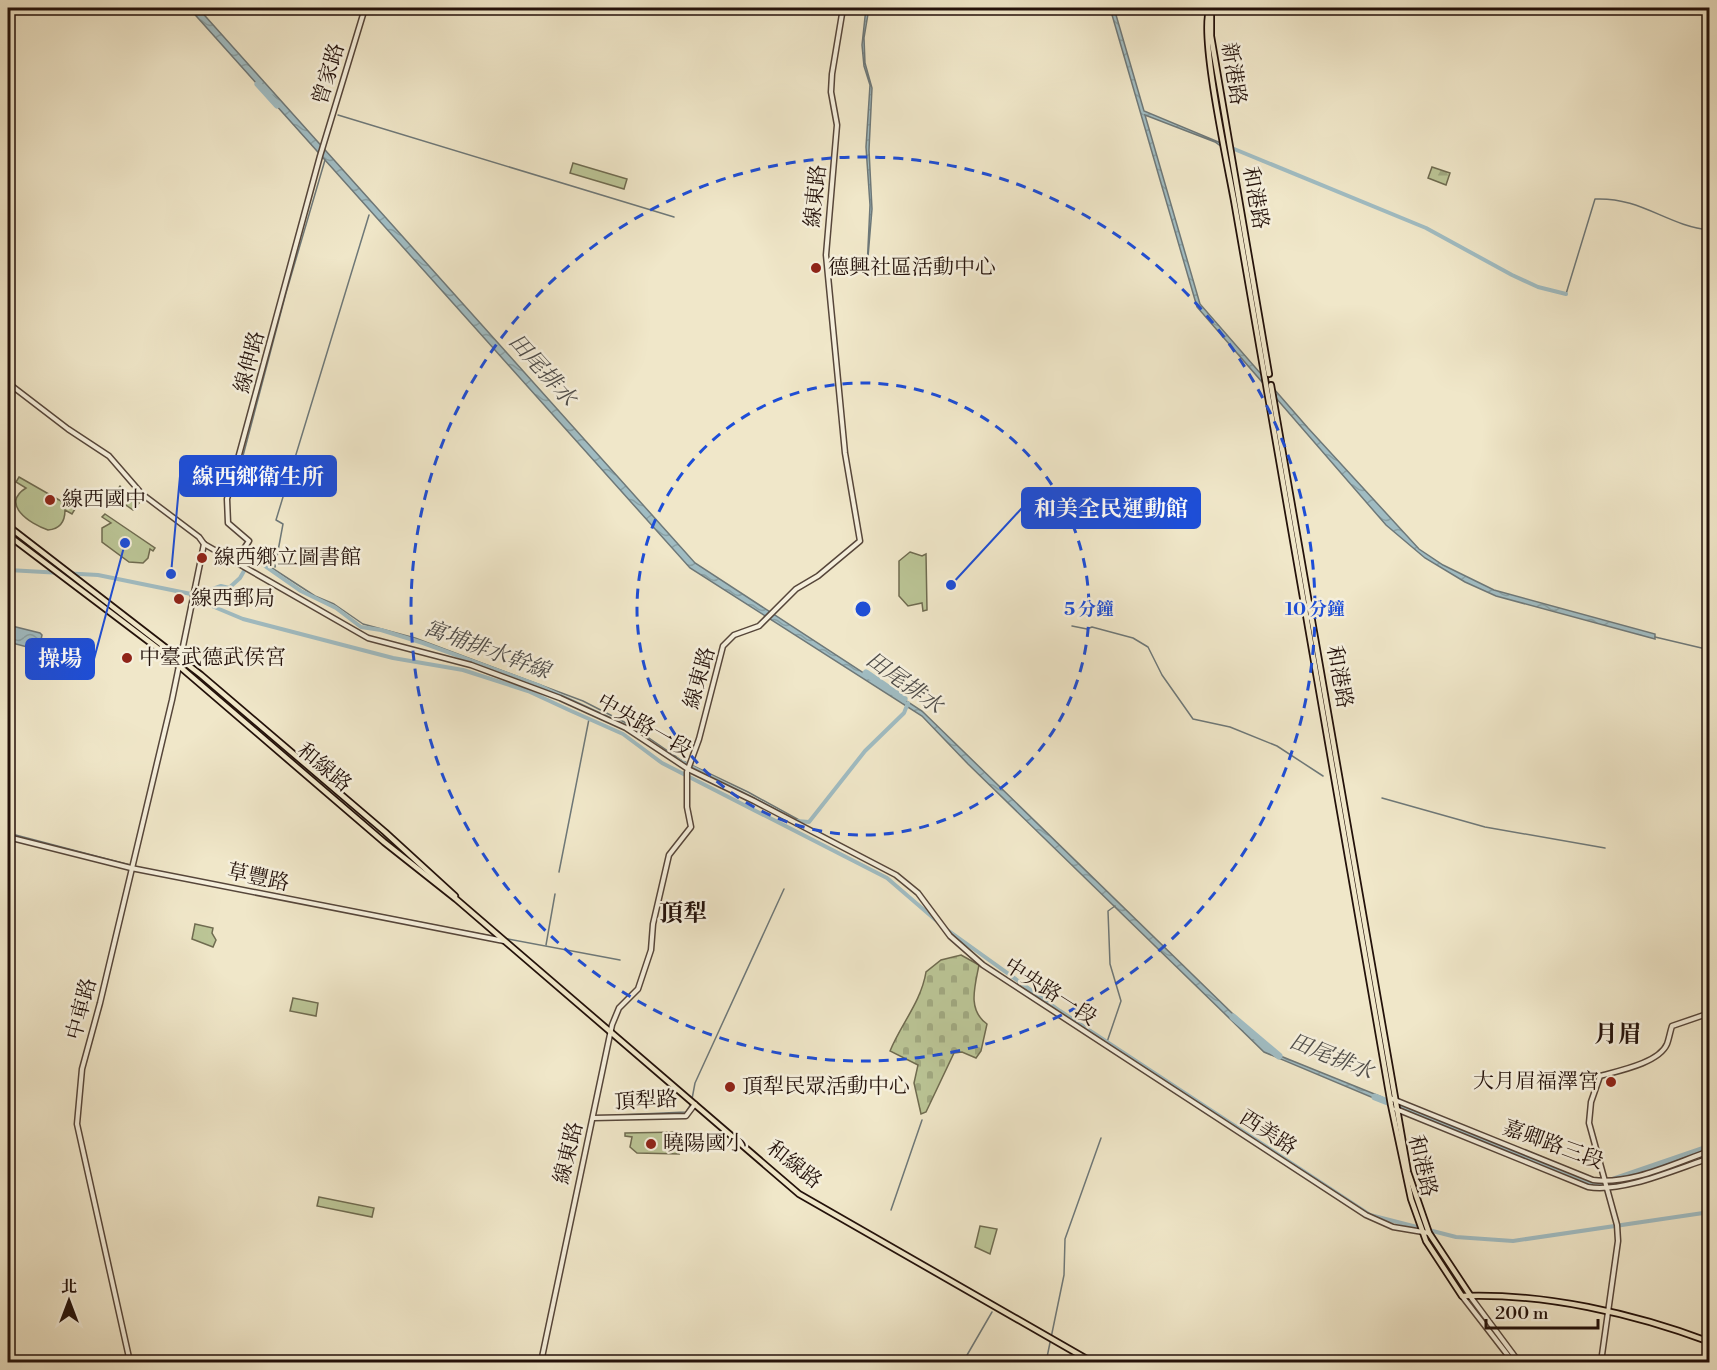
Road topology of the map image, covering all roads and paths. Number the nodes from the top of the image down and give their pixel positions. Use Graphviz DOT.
graph roads {
  1 [pos="365,8"];
  2 [pos="843,8"];
  3 [pos="1203,8"];
  4 [pos="1211,10"];
  5 [pos="1227,153"];
  6 [pos="320,156"];
  7 [pos="8,383"];
  8 [pos="8,526"];
  9 [pos="8,535"];
  10 [pos="204,544"];
  11 [pos="235,562"];
  12 [pos="180,658"];
  13 [pos="178,666"];
  14 [pos="270,739"];
  15 [pos="688,769"];
  16 [pos="8,837"];
  17 [pos="131,868"];
  18 [pos="456,898"];
  19 [pos="504,941"];
  20 [pos="1710,1013"];
  21 [pos="611,1032"];
  22 [pos="1097,1040"];
  23 [pos="695,1104"];
  24 [pos="1394,1104"];
  25 [pos="593,1118"];
  26 [pos="1710,1151"];
  27 [pos="1710,1158"];
  28 [pos="1605,1186"];
  29 [pos="1426,1231"];
  30 [pos="1448,1265"];
  31 [pos="1443,1269"];
  32 [pos="1470,1295"];
  33 [pos="1462,1296"];
  34 [pos="1608,1312"];
  35 [pos="1710,1342"];
  36 [pos="130,1362"];
  37 [pos="541,1362"];
  38 [pos="1092,1362"];
  39 [pos="1513,1362"];
  40 [pos="1519,1362"];
  41 [pos="1601,1362"];
  1 -- 6 [label="street, 曾家路"];
  2 -- 15 [label="street, 線東路"];
  3 -- 4 [label="street, 新港路"];
  4 -- 5 [label="main road, 新港路"];
  5 -- 24 [label="main road, 和港路"];
  6 -- 11 [label="street, 線伸路"];
  7 -- 10 [label="street, 中央路一段"];
  8 -- 12 [label="main road, 和線路"];
  9 -- 13 [label="main road, 和線路"];
  10 -- 11 [label="street, 中央路一段"];
  10 -- 12 [label="street"];
  11 -- 15 [label="street, 中央路一段"];
  12 -- 13 [label="street"];
  12 -- 14 [label="main road, 和線路"];
  13 -- 14 [label="main road, 和線路"];
  13 -- 17 [label="street, 中車路"];
  14 -- 18 [label="main road, 和線路"];
  14 -- 18 [label="main road, 和線路"];
  15 -- 21 [label="street, 線東路"];
  15 -- 22 [label="street, 中央路一段"];
  16 -- 17 [label="street, 草豐路"];
  17 -- 19 [label="street, 草豐路"];
  17 -- 36 [label="street, 中車路"];
  18 -- 19 [label="main road, 和線路"];
  19 -- 21 [label="main road, 和線路"];
  20 -- 28 [label="street"];
  21 -- 23 [label="main road, 和線路"];
  21 -- 25 [label="street, 線東路"];
  22 -- 29 [label="street, 西美路"];
  23 -- 25 [label="street, 頂犁路"];
  23 -- 38 [label="main road, 和線路"];
  24 -- 28 [label="street, 嘉卿路三段"];
  24 -- 28 [label="street, 嘉卿路三段"];
  24 -- 29 [label="main road, 和港路"];
  25 -- 37 [label="street, 線東路"];
  26 -- 28 [label="street, 嘉卿路三段"];
  27 -- 28 [label="street, 嘉卿路三段"];
  28 -- 34 [label="street"];
  29 -- 30 [label="main road"];
  29 -- 31 [label="main road"];
  30 -- 31 [label="main road"];
  30 -- 32 [label="main road"];
  31 -- 33 [label="main road"];
  32 -- 33 [label="main road"];
  32 -- 34 [label="main road"];
  32 -- 40 [label="street"];
  33 -- 39 [label="street"];
  34 -- 35 [label="main road"];
  34 -- 41 [label="street"];
}
